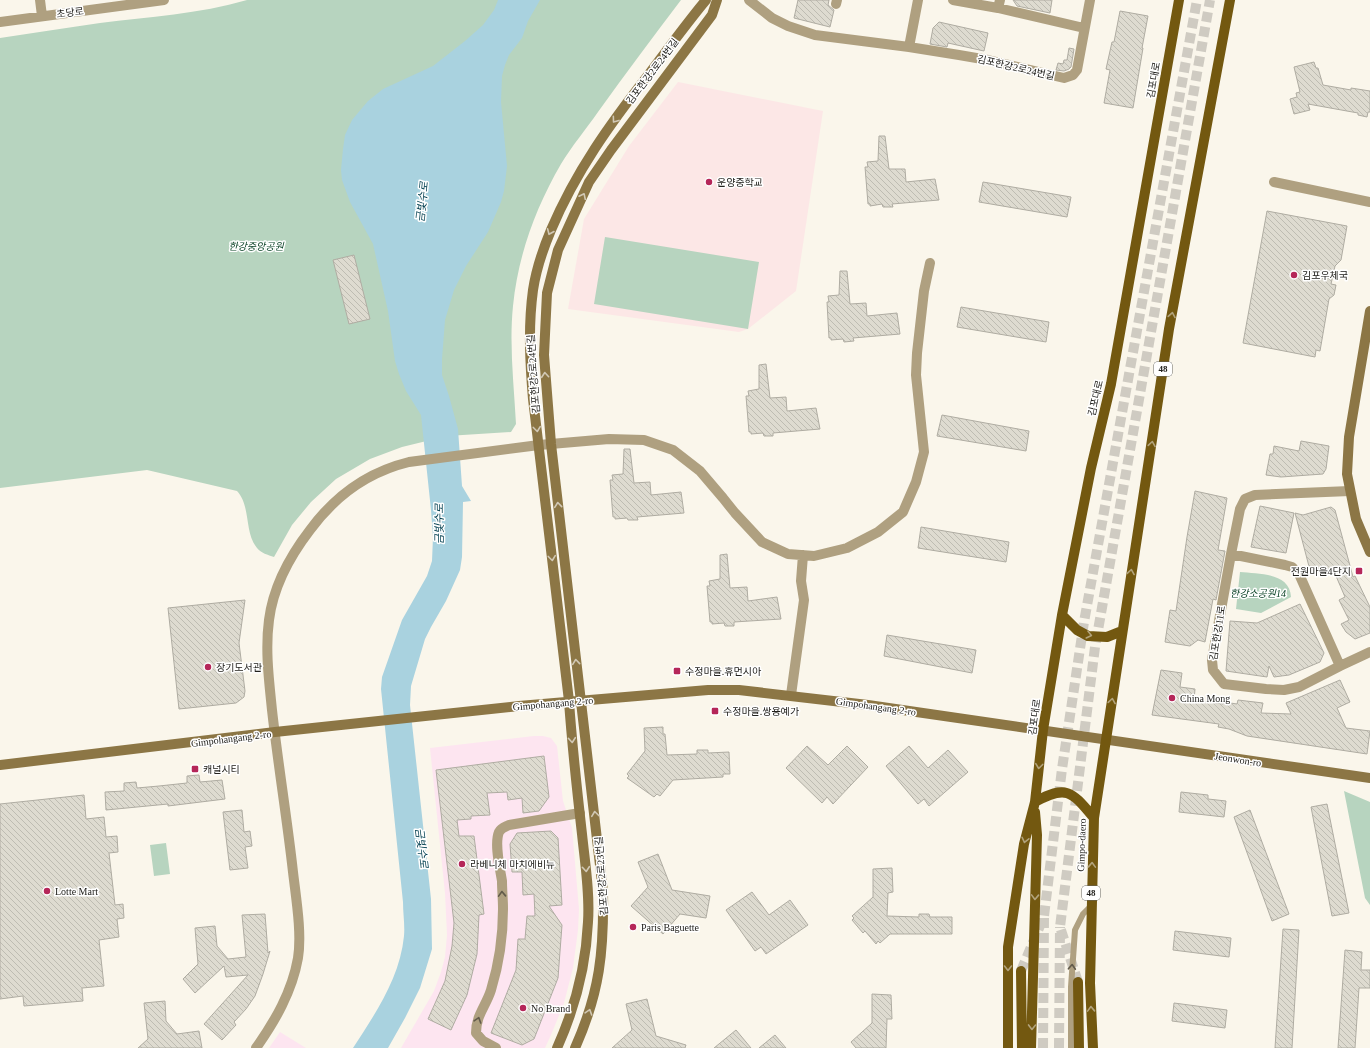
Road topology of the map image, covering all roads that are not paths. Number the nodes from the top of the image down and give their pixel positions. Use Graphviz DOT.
graph roads {
  1 [pos="40,0"];
  2 [pos="164,0"];
  3 [pos="706,0"];
  4 [pos="717,0"];
  5 [pos="749,0"];
  6 [pos="918,0"];
  7 [pos="953,0"];
  8 [pos="1090,0"];
  9 [pos="1179,0"];
  10 [pos="1230,0"];
  11 [pos="999,4"];
  12 [pos="42,16"];
  13 [pos="0,22"];
  14 [pos="1084,28"];
  15 [pos="909,47"];
  16 [pos="1274,182"];
  17 [pos="1370,202"];
  18 [pos="930,263"];
  19 [pos="1370,311"];
  20 [pos="551,444"];
  21 [pos="539,445"];
  22 [pos="1350,491"];
  23 [pos="1370,552"];
  24 [pos="1230,554"];
  25 [pos="803,555"];
  26 [pos="1062,615"];
  27 [pos="1122,630"];
  28 [pos="1370,652"];
  29 [pos="1340,666"];
  30 [pos="791,695"];
  31 [pos="580,700"];
  32 [pos="569,701"];
  33 [pos="1044,730"];
  34 [pos="275,732"];
  35 [pos="1106,739"];
  36 [pos="0,765"];
  37 [pos="1370,778"];
  38 [pos="1035,802"];
  39 [pos="580,813"];
  40 [pos="1094,818"];
  41 [pos="1091,906"];
  42 [pos="1021,971"];
  43 [pos="1078,982"];
  44 [pos="256,1048"];
  45 [pos="496,1048"];
  46 [pos="557,1048"];
  47 [pos="575,1048"];
  48 [pos="1008,1048"];
  49 [pos="1022,1048"];
  50 [pos="1031,1048"];
  51 [pos="1071,1048"];
  52 [pos="1079,1048"];
  53 [pos="1093,1048"];
  1 -- 12 [label="street"];
  2 -- 12 [label="street, 초당로"];
  3 -- 21 [label="street, 김포한강2로24번길, one-way"];
  20 -- 4 [label="street, 김포한강2로24번길, one-way"];
  5 -- 15 [label="street, 김포한강2로24번길"];
  6 -- 15 [label="street"];
  7 -- 11 [label="street"];
  8 -- 14 [label="street, 김포한강2로24번길"];
  9 -- 26 [label="main road, 김포대로"];
  27 -- 10 [label="main road, 48, one-way"];
  11 -- 14 [label="street"];
  12 -- 13 [label="street, 초당로"];
  14 -- 15 [label="street, 김포한강2로24번길"];
  16 -- 17 [label="street"];
  18 -- 25 [label="street"];
  19 -- 22 [label="street"];
  20 -- 21 [label="street"];
  20 -- 25 [label="street"];
  31 -- 20 [label="street, 김포한강2로24번길, one-way"];
  21 -- 32 [label="street, 김포한강2로24번길, one-way"];
  21 -- 34 [label="street"];
  22 -- 23 [label="street"];
  22 -- 24 [label="street, 김포한강11로"];
  24 -- 29 [label="street"];
  24 -- 29 [label="street, 김포한강11로"];
  25 -- 30 [label="street"];
  26 -- 27 [label="main road, one-way"];
  26 -- 33 [label="main road, 김포대로"];
  35 -- 27 [label="main road, 48, one-way"];
  28 -- 29 [label="street, 김포한강11로"];
  30 -- 31 [label="street, Gimpohangang 2-ro"];
  30 -- 33 [label="street, Gimpohangang 2-ro"];
  31 -- 32 [label="street, Gimpohangang 2-ro"];
  47 -- 31 [label="street, 김포한강2로23번길, one-way"];
  32 -- 34 [label="street, Gimpohangang 2-ro"];
  32 -- 39 [label="street, 김포한강2로23번길, one-way"];
  33 -- 35 [label="street, Gimpohangang 2-ro"];
  33 -- 38 [label="main road, 김포대로, one-way"];
  34 -- 36 [label="street, Gimpohangang 2-ro"];
  34 -- 44 [label="street"];
  35 -- 37 [label="street, Jeonwon-ro"];
  35 -- 40 [label="main road, Gimpo-daero / 48"];
  38 -- 40 [label="main road"];
  38 -- 48 [label="main road, one-way"];
  38 -- 50 [label="main road, one-way"];
  45 -- 39 [label="street, one-way"];
  39 -- 46 [label="street, 김포한강2로23번길, one-way"];
  41 -- 40 [label="main road, Gimpo-daero / 48, one-way"];
  51 -- 41 [label="lane, one-way"];
  53 -- 41 [label="main road, Gimpo-daero / 48, one-way"];
  42 -- 49 [label="main road"];
  43 -- 52 [label="main road"];
}
